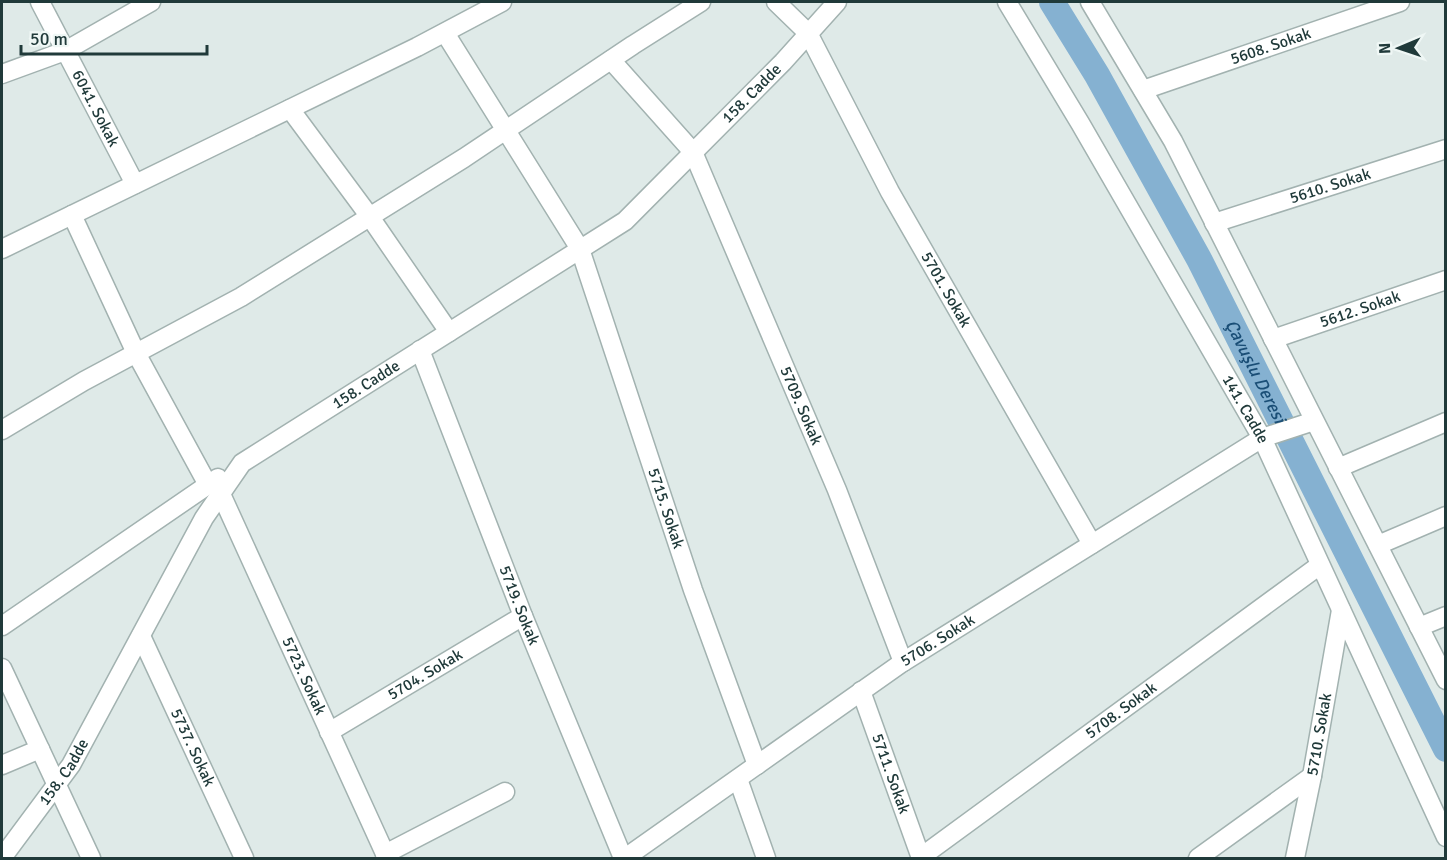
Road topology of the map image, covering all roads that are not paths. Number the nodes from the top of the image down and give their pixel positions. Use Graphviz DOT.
graph roads {
  1 [pos="40,2"];
  2 [pos="152,2"];
  3 [pos="502,2"];
  4 [pos="701,2"];
  5 [pos="776,2"];
  6 [pos="837,2"];
  7 [pos="1007,2"];
  8 [pos="1090,2"];
  9 [pos="1400,2"];
  10 [pos="445,33"];
  11 [pos="808,33"];
  12 [pos="66,51"];
  13 [pos="611,60"];
  14 [pos="2,74"];
  15 [pos="1143,90"];
  16 [pos="290,109"];
  17 [pos="506,130"];
  18 [pos="1446,149"];
  19 [pos="693,152"];
  20 [pos="135,184"];
  21 [pos="72,215"];
  22 [pos="370,217"];
  23 [pos="1214,223"];
  24 [pos="2,249"];
  25 [pos="580,249"];
  26 [pos="1446,280"];
  27 [pos="449,332"];
  28 [pos="1273,339"];
  29 [pos="420,350"];
  30 [pos="136,353"];
  31 [pos="1314,421"];
  32 [pos="1446,422"];
  33 [pos="2,430"];
  34 [pos="1263,437"];
  35 [pos="1338,468"];
  36 [pos="215,490"];
  37 [pos="1446,516"];
  38 [pos="1092,544"];
  39 [pos="1377,545"];
  40 [pos="1320,565"];
  41 [pos="1341,610"];
  42 [pos="523,616"];
  43 [pos="1446,616"];
  44 [pos="2,626"];
  45 [pos="1419,627"];
  46 [pos="141,636"];
  47 [pos="903,662"];
  48 [pos="2,668"];
  49 [pos="1446,680"];
  50 [pos="861,691"];
  51 [pos="329,732"];
  52 [pos="40,749"];
  53 [pos="2,765"];
  54 [pos="758,765"];
  55 [pos="1312,776"];
  56 [pos="738,779"];
  57 [pos="56,785"];
  58 [pos="505,792"];
  59 [pos="1446,837"];
  60 [pos="386,856"];
  61 [pos="2,858"];
  62 [pos="90,858"];
  63 [pos="244,858"];
  64 [pos="624,858"];
  65 [pos="766,858"];
  66 [pos="921,858"];
  67 [pos="1198,858"];
  68 [pos="1295,858"];
  1 -- 12 [label="street, 6041. Sokak"];
  2 -- 12 [label="street"];
  3 -- 10 [label="street"];
  4 -- 13 [label="street"];
  5 -- 11 [label="street, 5701. Sokak"];
  6 -- 11 [label="street, 158. Cadde"];
  7 -- 34 [label="street, 141. Cadde"];
  8 -- 15 [label="street"];
  9 -- 15 [label="street, 5608. Sokak"];
  10 -- 16 [label="street"];
  10 -- 17 [label="street, 5715. Sokak"];
  11 -- 19 [label="street, 158. Cadde"];
  11 -- 38 [label="street, 5701. Sokak"];
  12 -- 14 [label="street"];
  12 -- 20 [label="street, 6041. Sokak"];
  13 -- 17 [label="street"];
  13 -- 19 [label="street, 5709. Sokak"];
  15 -- 23 [label="street"];
  16 -- 20 [label="street"];
  16 -- 22 [label="street"];
  17 -- 22 [label="street"];
  17 -- 25 [label="street, 5715. Sokak"];
  18 -- 23 [label="street, 5610. Sokak"];
  19 -- 25 [label="street, 158. Cadde"];
  19 -- 47 [label="street, 5709. Sokak"];
  20 -- 21 [label="street"];
  21 -- 24 [label="street"];
  21 -- 30 [label="street, 5723. Sokak"];
  22 -- 27 [label="street"];
  22 -- 30 [label="street"];
  23 -- 28 [label="street"];
  25 -- 27 [label="street, 158. Cadde"];
  25 -- 54 [label="street, 5715. Sokak"];
  26 -- 28 [label="street, 5612. Sokak"];
  27 -- 29 [label="street, 158. Cadde"];
  28 -- 31 [label="street"];
  29 -- 36 [label="street, 158. Cadde"];
  29 -- 42 [label="street, 5719. Sokak"];
  30 -- 33 [label="street"];
  30 -- 36 [label="street, 5723. Sokak"];
  31 -- 34 [label="street, 5706. Sokak"];
  31 -- 35 [label="street"];
  32 -- 35 [label="street"];
  34 -- 38 [label="street, 5706. Sokak"];
  34 -- 40 [label="street, 141. Cadde"];
  35 -- 39 [label="street"];
  36 -- 44 [label="street"];
  36 -- 46 [label="street, 158. Cadde"];
  36 -- 51 [label="street, 5723. Sokak"];
  37 -- 39 [label="street"];
  38 -- 47 [label="street, 5706. Sokak"];
  39 -- 45 [label="street"];
  40 -- 41 [label="street, 141. Cadde"];
  40 -- 66 [label="street, 5708. Sokak"];
  41 -- 55 [label="street, 5710. Sokak"];
  41 -- 59 [label="street, 141. Cadde"];
  42 -- 51 [label="street, 5704. Sokak"];
  42 -- 64 [label="street, 5719. Sokak"];
  43 -- 45 [label="street"];
  45 -- 49 [label="street"];
  46 -- 57 [label="street, 158. Cadde"];
  46 -- 63 [label="street, 5737. Sokak"];
  47 -- 50 [label="street, 5706. Sokak"];
  48 -- 52 [label="street"];
  50 -- 54 [label="street, 5706. Sokak"];
  50 -- 66 [label="street, 5711. Sokak"];
  51 -- 60 [label="street, 5723. Sokak"];
  52 -- 53 [label="street"];
  52 -- 57 [label="street"];
  54 -- 56 [label="street, 5706. Sokak"];
  55 -- 67 [label="street"];
  55 -- 68 [label="street, 5710. Sokak"];
  56 -- 64 [label="street, 5706. Sokak"];
  56 -- 65 [label="street"];
  57 -- 61 [label="street, 158. Cadde"];
  57 -- 62 [label="street"];
  58 -- 60 [label="street"];
}
